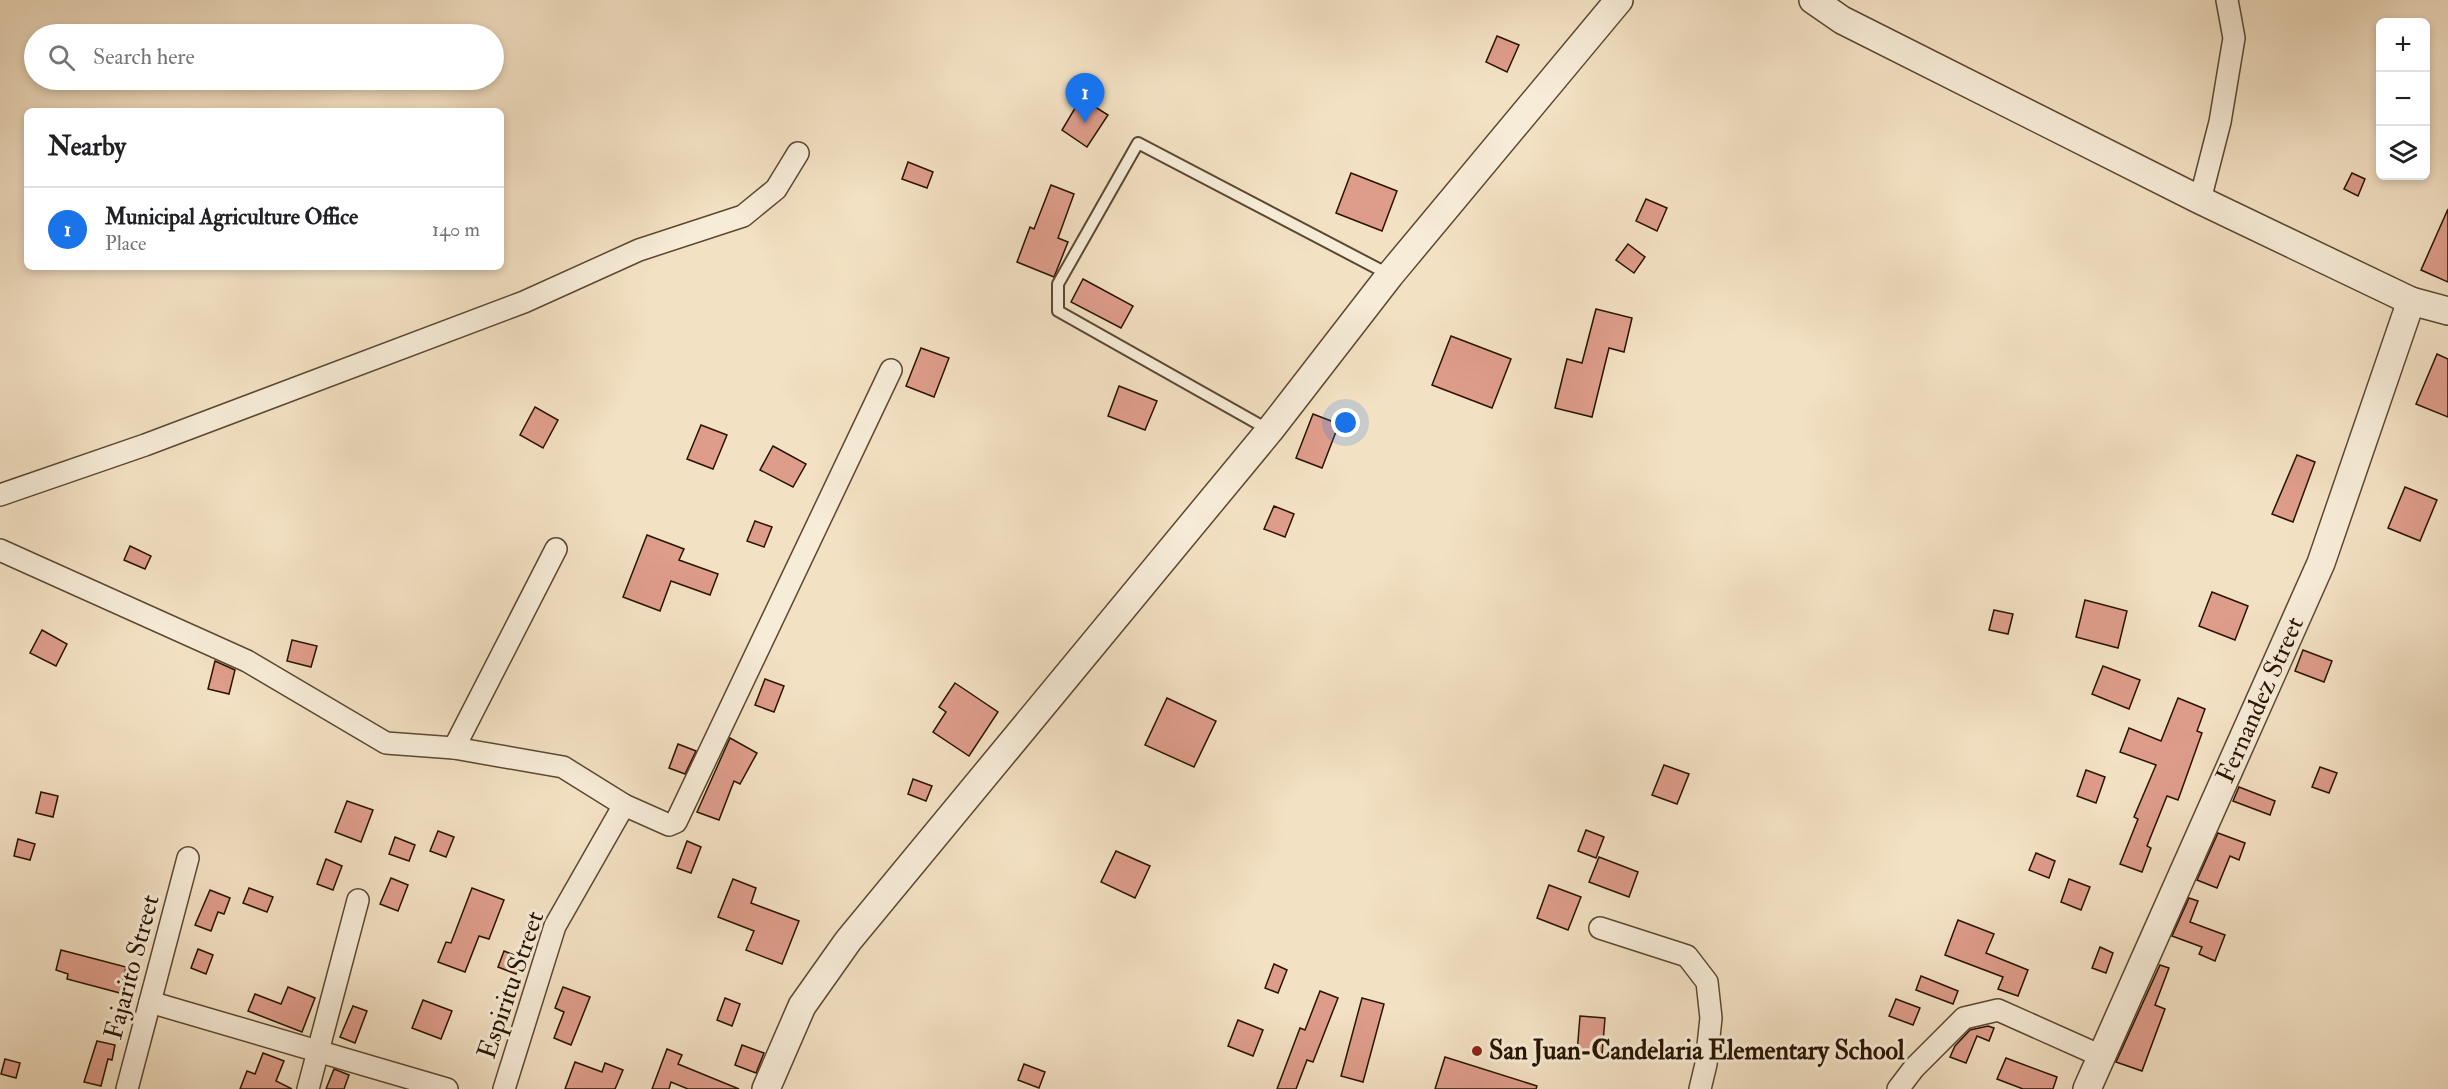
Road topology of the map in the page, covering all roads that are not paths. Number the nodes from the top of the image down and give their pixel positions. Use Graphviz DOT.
graph roads {
  1 [pos="1619,0"];
  2 [pos="1813,0"];
  3 [pos="2227,0"];
  4 [pos="798,153"];
  5 [pos="2200,200"];
  6 [pos="1390,275"];
  7 [pos="2411,301"];
  8 [pos="2448,311"];
  9 [pos="891,370"];
  10 [pos="1270,430"];
  11 [pos="0,495"];
  12 [pos="556,549"];
  13 [pos="0,550"];
  14 [pos="454,748"];
  15 [pos="624,805"];
  16 [pos="188,858"];
  17 [pos="358,900"];
  18 [pos="1600,928"];
  19 [pos="150,1002"];
  20 [pos="318,1051"];
  21 [pos="2101,1056"];
  22 [pos="127,1089"];
  23 [pos="308,1089"];
  24 [pos="447,1089"];
  25 [pos="504,1089"];
  26 [pos="766,1089"];
  27 [pos="1700,1089"];
  28 [pos="1898,1089"];
  29 [pos="2087,1089"];
  1 -- 6 [label="street"];
  2 -- 5 [label="street"];
  3 -- 5 [label="street"];
  4 -- 11 [label="street"];
  5 -- 7 [label="street"];
  6 -- 10 [label="street"];
  6 -- 10 [label="lane"];
  7 -- 8 [label="street"];
  7 -- 21 [label="street, Fernandez Street"];
  9 -- 15 [label="street"];
  10 -- 26 [label="street"];
  12 -- 14 [label="street"];
  13 -- 14 [label="street"];
  14 -- 15 [label="street"];
  15 -- 25 [label="street, Espiritu Street"];
  16 -- 19 [label="street, Fajarito Street"];
  17 -- 20 [label="street"];
  18 -- 27 [label="street"];
  19 -- 20 [label="street"];
  19 -- 22 [label="street, Fajarito Street"];
  20 -- 23 [label="street"];
  20 -- 24 [label="street"];
  21 -- 28 [label="street"];
  21 -- 29 [label="street, Fernandez Street"];
}
